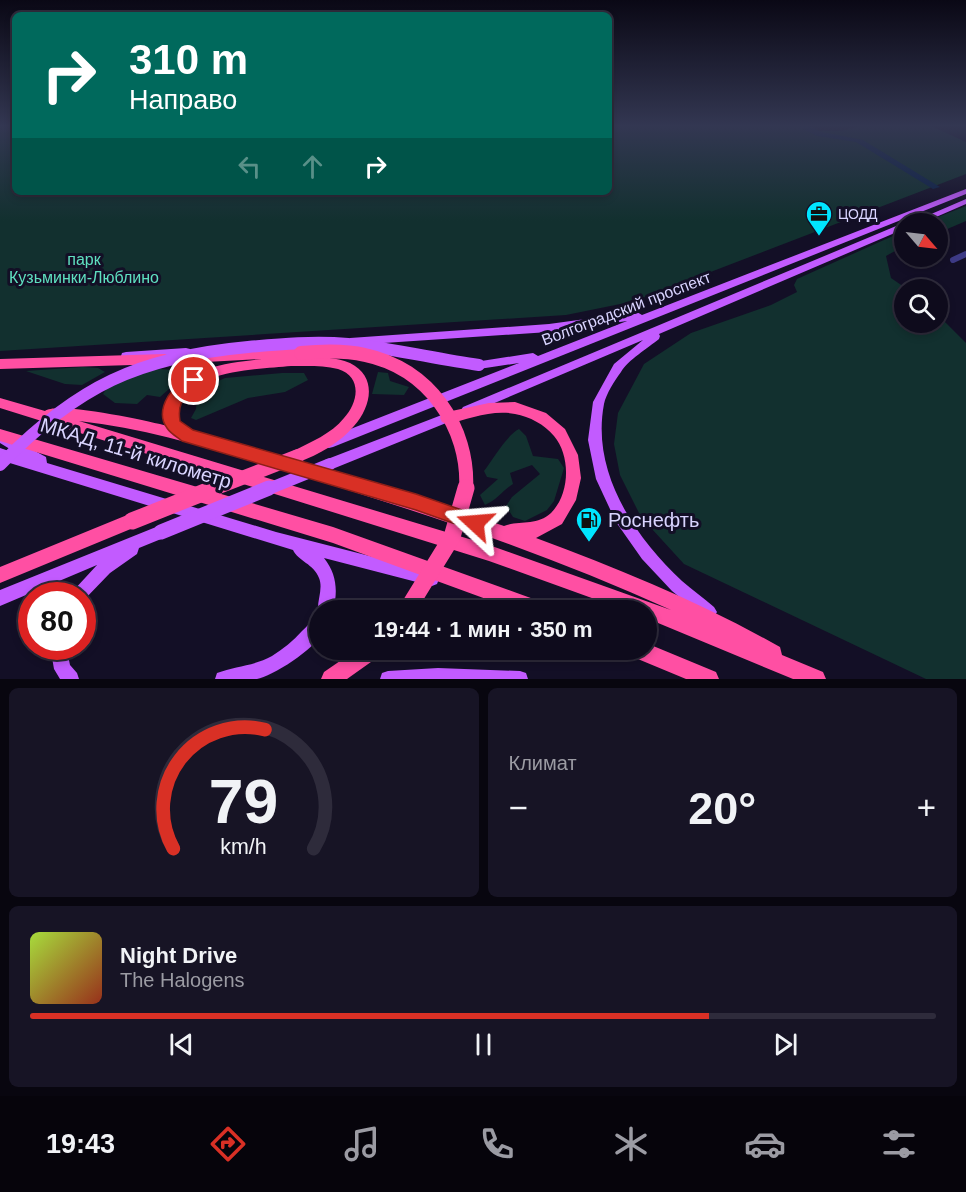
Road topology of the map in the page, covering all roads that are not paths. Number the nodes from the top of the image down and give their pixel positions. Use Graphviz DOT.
graph roads {
  1 [pos="966,191"];
  2 [pos="966,201"];
  3 [pos="938,213"];
  4 [pos="894,230"];
  5 [pos="966,254"];
  6 [pos="953,260"];
  7 [pos="669,308"];
  8 [pos="693,314"];
  9 [pos="551,355"];
  10 [pos="80,360"];
  11 [pos="0,364"];
  12 [pos="0,403"];
  13 [pos="27,411"];
  14 [pos="447,418"];
  15 [pos="0,436"];
  16 [pos="188,436"];
  17 [pos="0,454"];
  18 [pos="298,456"];
  19 [pos="0,465"];
  20 [pos="74,476"];
  21 [pos="495,530"];
  22 [pos="161,532"];
  23 [pos="276,539"];
  24 [pos="0,575"];
  25 [pos="92,582"];
  26 [pos="491,592"];
  27 [pos="0,598"];
  28 [pos="327,600"];
  29 [pos="413,600"];
  30 [pos="512,600"];
  31 [pos="731,628"];
  32 [pos="309,635"];
  33 [pos="657,657"];
  34 [pos="60,660"];
  35 [pos="357,660"];
  36 [pos="71,679"];
  37 [pos="223,679"];
  38 [pos="331,679"];
  39 [pos="388,679"];
  40 [pos="520,679"];
  41 [pos="709,679"];
  42 [pos="818,679"];
  1 -- 7 [label="main road, Волгоградский проспект"];
  2 -- 3 [label="main road"];
  4 -- 8 [label="main road, Волгоградский проспект"];
  5 -- 6 [label="street"];
  7 -- 9 [label="main road, Волгоградский проспект"];
  7 -- 10 [label="main road"];
  8 -- 14 [label="main road, Волгоградский проспект"];
  8 -- 31 [label="main road"];
  9 -- 18 [label="main road, Волгоградский проспект"];
  9 -- 19 [label="main road, bridge"];
  10 -- 11 [label="highway"];
  10 -- 29 [label="highway, bridge"];
  12 -- 13 [label="highway, МКАД, 11-й километр"];
  13 -- 16 [label="highway"];
  13 -- 42 [label="highway, МКАД, 11-й километр"];
  14 -- 21 [label="highway"];
  14 -- 22 [label="main road, Волгоградский проспект, bridge"];
  15 -- 20 [label="main road"];
  15 -- 26 [label="highway, МКАД, 11-й километр"];
  16 -- 18 [label="highway"];
  16 -- 21 [label="highway"];
  17 -- 20 [label="main road"];
  18 -- 24 [label="highway, bridge"];
  20 -- 23 [label="main road"];
  21 -- 31 [label="highway"];
  22 -- 25 [label="main road"];
  22 -- 27 [label="main road"];
  23 -- 26 [label="main road"];
  23 -- 28 [label="main road"];
  26 -- 30 [label="highway, МКАД, 11-й километр"];
  31 -- 42 [label="highway"];
  32 -- 37 [label="main road"];
  33 -- 41 [label="highway"];
  34 -- 36 [label="main road"];
  35 -- 38 [label="highway"];
  39 -- 40 [label="main road"];
}
